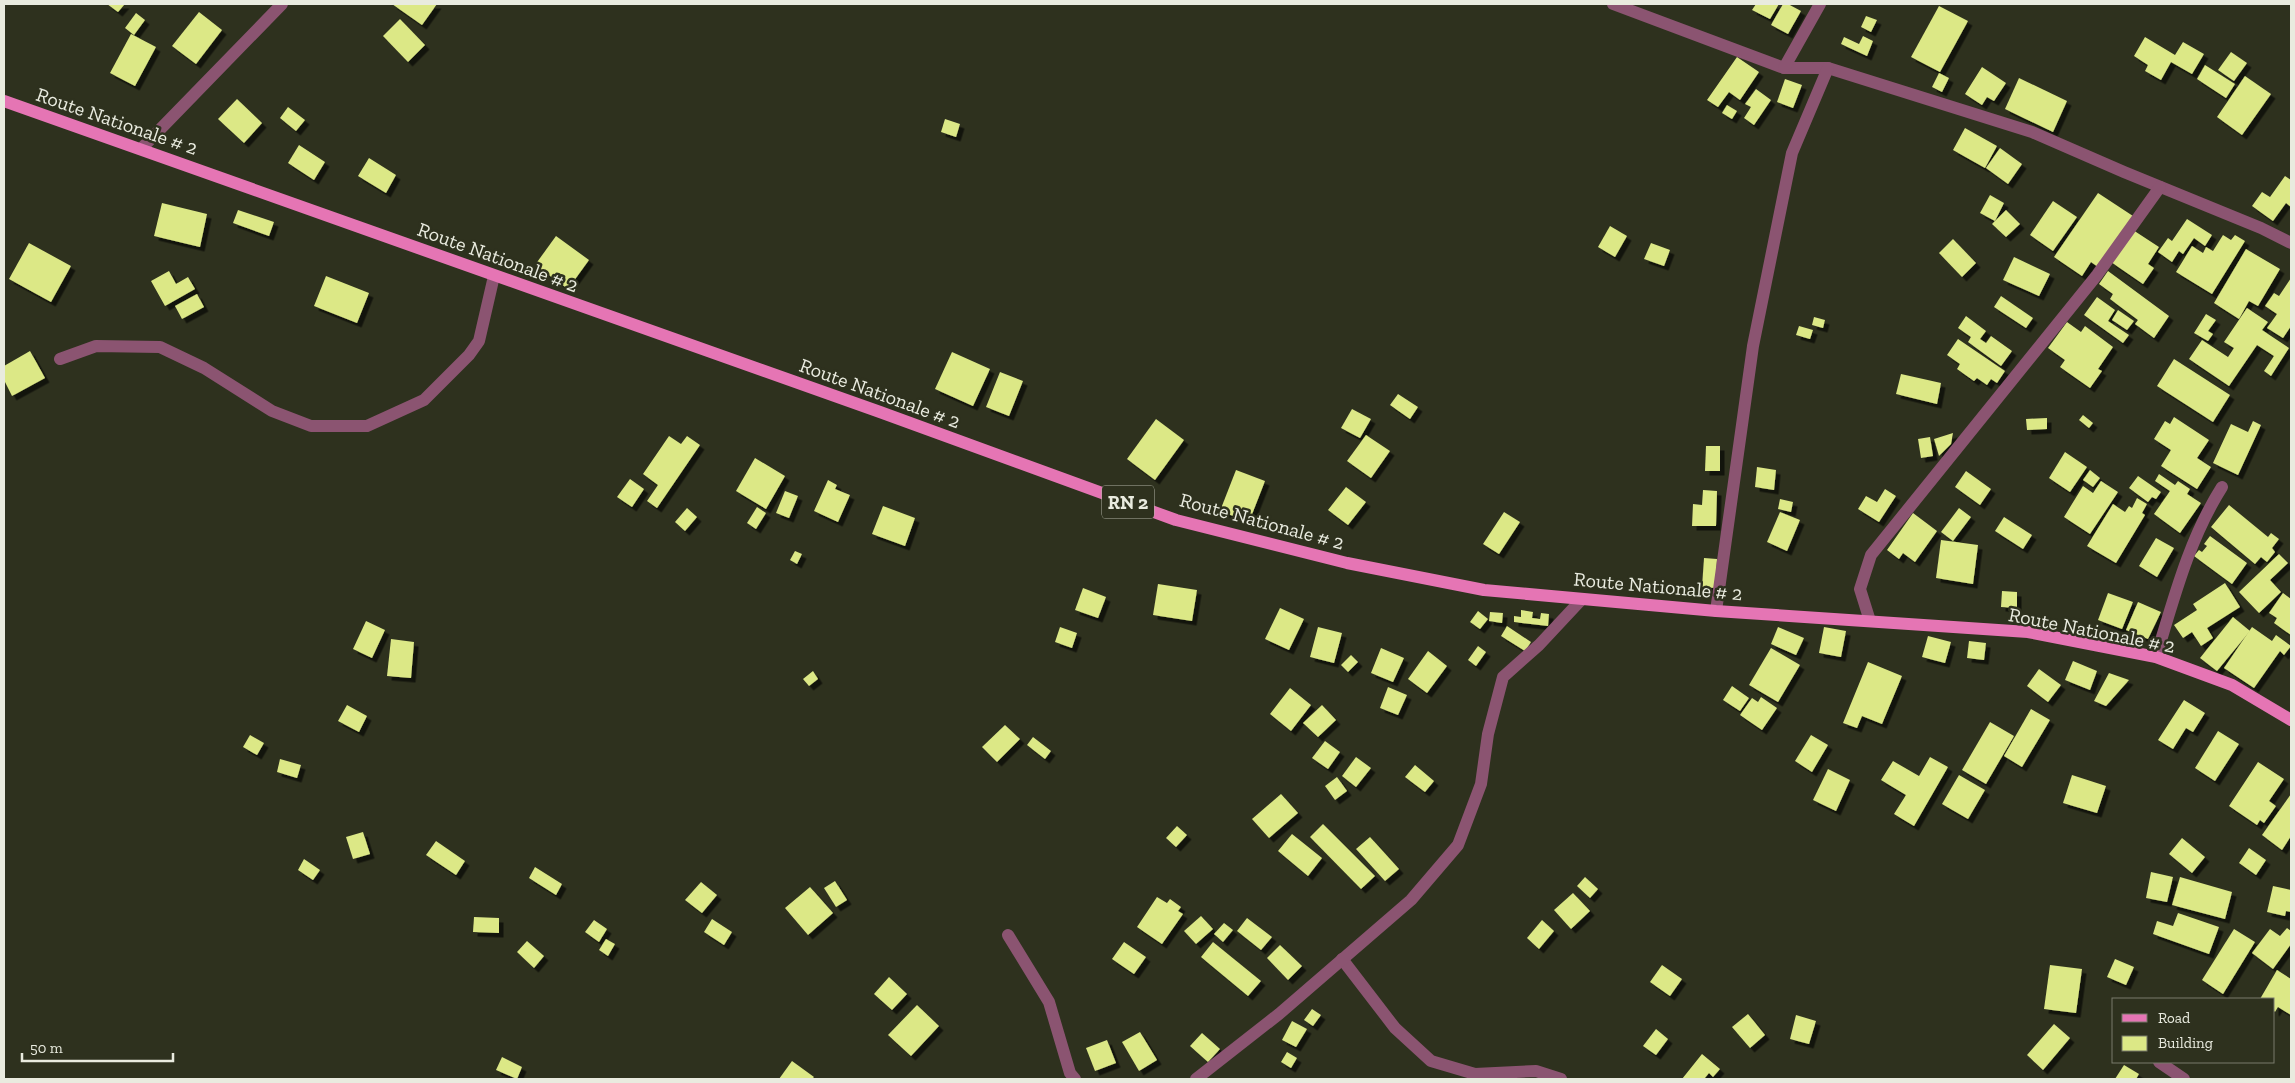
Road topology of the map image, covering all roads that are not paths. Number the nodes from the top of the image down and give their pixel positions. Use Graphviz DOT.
graph roads {
  1 [pos="282,4"];
  2 [pos="1613,4"];
  3 [pos="1820,4"];
  4 [pos="1784,68"];
  5 [pos="1828,68"];
  6 [pos="4,101"];
  7 [pos="141,149"];
  8 [pos="2160,187"];
  9 [pos="2291,243"];
  10 [pos="494,276"];
  11 [pos="60,359"];
  12 [pos="2222,487"];
  13 [pos="1582,599"];
  14 [pos="1716,610"];
  15 [pos="1870,621"];
  16 [pos="2156,657"];
  17 [pos="2291,720"];
  18 [pos="1008,935"];
  19 [pos="1342,959"];
  20 [pos="2160,1063"];
  21 [pos="1075,1079"];
  22 [pos="1196,1079"];
  23 [pos="1561,1079"];
  24 [pos="2184,1079"];
  1 -- 7 [label="street"];
  2 -- 4 [label="street"];
  3 -- 4 [label="street"];
  4 -- 5 [label="street"];
  5 -- 8 [label="street"];
  5 -- 14 [label="street"];
  6 -- 7 [label="main road, Route Nationale # 2 / RN 2"];
  7 -- 10 [label="main road, Route Nationale # 2 / RN 2"];
  8 -- 9 [label="street"];
  8 -- 15 [label="street"];
  10 -- 11 [label="street"];
  10 -- 13 [label="main road, Route Nationale # 2 / RN 2"];
  12 -- 16 [label="street"];
  13 -- 14 [label="main road, Route Nationale # 2 / RN 2"];
  13 -- 19 [label="street"];
  14 -- 15 [label="main road, Route Nationale # 2 / RN 2"];
  15 -- 16 [label="main road, Route Nationale # 2 / RN 2"];
  16 -- 17 [label="main road, Route Nationale # 2 / RN 2"];
  18 -- 21 [label="street"];
  19 -- 22 [label="street"];
  19 -- 23 [label="street"];
  20 -- 24 [label="street"];
}
